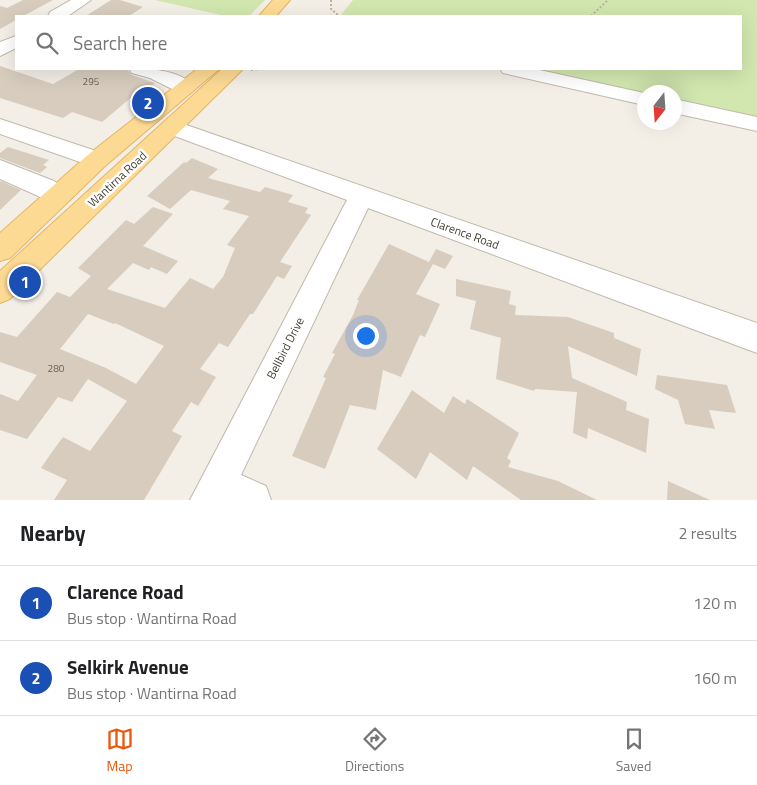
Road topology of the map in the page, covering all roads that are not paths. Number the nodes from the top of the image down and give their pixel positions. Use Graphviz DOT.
graph roads {
  1 [pos="83,0"];
  2 [pos="282,0"];
  3 [pos="299,0"];
  4 [pos="58,15"];
  5 [pos="268,15"];
  6 [pos="287,15"];
  7 [pos="15,41"];
  8 [pos="0,50"];
  9 [pos="143,70"];
  10 [pos="208,70"];
  11 [pos="232,70"];
  12 [pos="514,70"];
  13 [pos="185,88"];
  14 [pos="637,97"];
  15 [pos="682,108"];
  16 [pos="161,122"];
  17 [pos="757,124"];
  18 [pos="0,126"];
  19 [pos="97,160"];
  20 [pos="126,170"];
  21 [pos="2,172"];
  22 [pos="362,196"];
  23 [pos="54,198"];
  24 [pos="0,250"];
  25 [pos="0,290"];
  26 [pos="757,338"];
  27 [pos="213,492"];
  28 [pos="252,500"];
  1 -- 4 [label="street"];
  2 -- 5 [label="main road"];
  3 -- 6 [label="main road"];
  7 -- 8 [label="street"];
  9 -- 13 [label="street"];
  10 -- 13 [label="main road, Wantirna Road"];
  11 -- 16 [label="main road, Wantirna Road"];
  12 -- 14 [label="street"];
  13 -- 16 [label="main road, Wantirna Road"];
  15 -- 17 [label="street"];
  16 -- 19 [label="main road, Wantirna Road"];
  16 -- 20 [label="main road, Wantirna Road"];
  16 -- 22 [label="street, Clarence Road"];
  18 -- 19 [label="street"];
  19 -- 20 [label="main road"];
  19 -- 23 [label="main road, Wantirna Road"];
  20 -- 25 [label="main road, Wantirna Road"];
  21 -- 23 [label="street"];
  22 -- 26 [label="street, Clarence Road"];
  22 -- 27 [label="street, Bellbird Drive"];
  23 -- 24 [label="main road, Wantirna Road"];
  27 -- 28 [label="street"];
}
